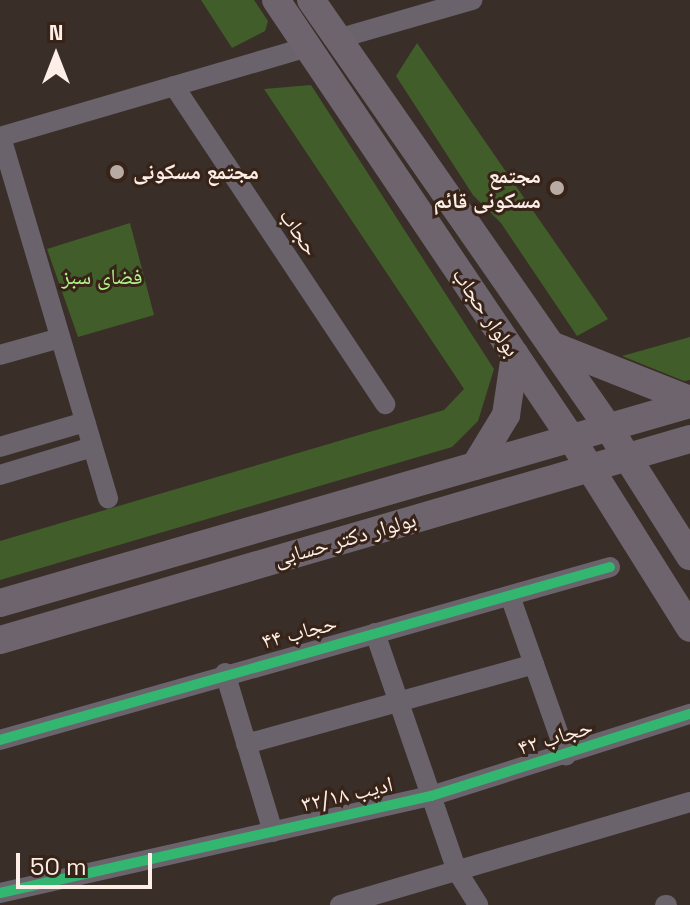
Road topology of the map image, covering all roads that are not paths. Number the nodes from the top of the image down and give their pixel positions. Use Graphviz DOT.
graph roads {
  1 [pos="276,0"];
  2 [pos="311,0"];
  3 [pos="472,0"];
  4 [pos="337,39"];
  5 [pos="308,47"];
  6 [pos="174,86"];
  7 [pos="0,137"];
  8 [pos="60,338"];
  9 [pos="551,345"];
  10 [pos="0,355"];
  11 [pos="515,355"];
  12 [pos="690,402"];
  13 [pos="385,404"];
  14 [pos="85,422"];
  15 [pos="608,427"];
  16 [pos="571,438"];
  17 [pos="690,439"];
  18 [pos="0,447"];
  19 [pos="92,447"];
  20 [pos="628,457"];
  21 [pos="475,466"];
  22 [pos="590,468"];
  23 [pos="0,475"];
  24 [pos="108,499"];
  25 [pos="690,556"];
  26 [pos="610,567"];
  27 [pos="510,596"];
  28 [pos="0,603"];
  29 [pos="690,628"];
  30 [pos="375,633"];
  31 [pos="0,640"];
  32 [pos="534,664"];
  33 [pos="225,673"];
  34 [pos="398,702"];
  35 [pos="690,714"];
  36 [pos="0,740"];
  37 [pos="246,744"];
  38 [pos="566,755"];
  39 [pos="431,796"];
  40 [pos="690,802"];
  41 [pos="273,832"];
  42 [pos="457,871"];
  43 [pos="0,893"];
  44 [pos="340,905"];
  45 [pos="478,905"];
  1 -- 5 [label="main road, بولوار حجاب"];
  2 -- 4 [label="main road, بولوار حجاب"];
  3 -- 4 [label="street"];
  4 -- 9 [label="main road, بولوار حجاب"];
  5 -- 6 [label="street"];
  5 -- 11 [label="main road, بولوار حجاب"];
  6 -- 7 [label="street"];
  6 -- 13 [label="street, حجاب"];
  7 -- 8 [label="street"];
  8 -- 10 [label="street"];
  8 -- 14 [label="street"];
  9 -- 12 [label="main road"];
  9 -- 15 [label="main road, بولوار حجاب"];
  11 -- 16 [label="main road, بولوار حجاب"];
  11 -- 21 [label="main road"];
  12 -- 15 [label="main road, بولوار دکتر حسابی"];
  14 -- 18 [label="street"];
  14 -- 19 [label="street"];
  15 -- 16 [label="main road, بولوار دکتر حسابی"];
  15 -- 20 [label="main road, بولوار حجاب"];
  16 -- 21 [label="main road, بولوار دکتر حسابی"];
  16 -- 22 [label="main road, بولوار حجاب"];
  17 -- 20 [label="main road, بولوار دکتر حسابی"];
  19 -- 23 [label="street"];
  19 -- 24 [label="street"];
  20 -- 22 [label="main road, بولوار دکتر حسابی"];
  20 -- 25 [label="main road, بولوار حجاب"];
  21 -- 28 [label="main road, بولوار دکتر حسابی"];
  22 -- 29 [label="main road, بولوار حجاب"];
  22 -- 31 [label="main road, بولوار دکتر حسابی"];
  26 -- 27 [label="street, حجاب ۴۴"];
  27 -- 30 [label="street, حجاب ۴۴"];
  27 -- 32 [label="street"];
  30 -- 33 [label="street, حجاب ۴۴"];
  30 -- 34 [label="street"];
  32 -- 34 [label="street"];
  32 -- 38 [label="street"];
  33 -- 36 [label="street, حجاب ۴۴"];
  33 -- 37 [label="street"];
  34 -- 37 [label="street"];
  34 -- 39 [label="street"];
  35 -- 38 [label="street, حجاب ۴۲"];
  37 -- 41 [label="street"];
  38 -- 39 [label="street, حجاب ۴۲"];
  39 -- 41 [label="street, ادیب ۳۲/۱۸"];
  39 -- 42 [label="street"];
  40 -- 42 [label="street"];
  41 -- 43 [label="street, ادیب ۳۲/۱۸"];
  42 -- 44 [label="street"];
  42 -- 45 [label="street"];
}
